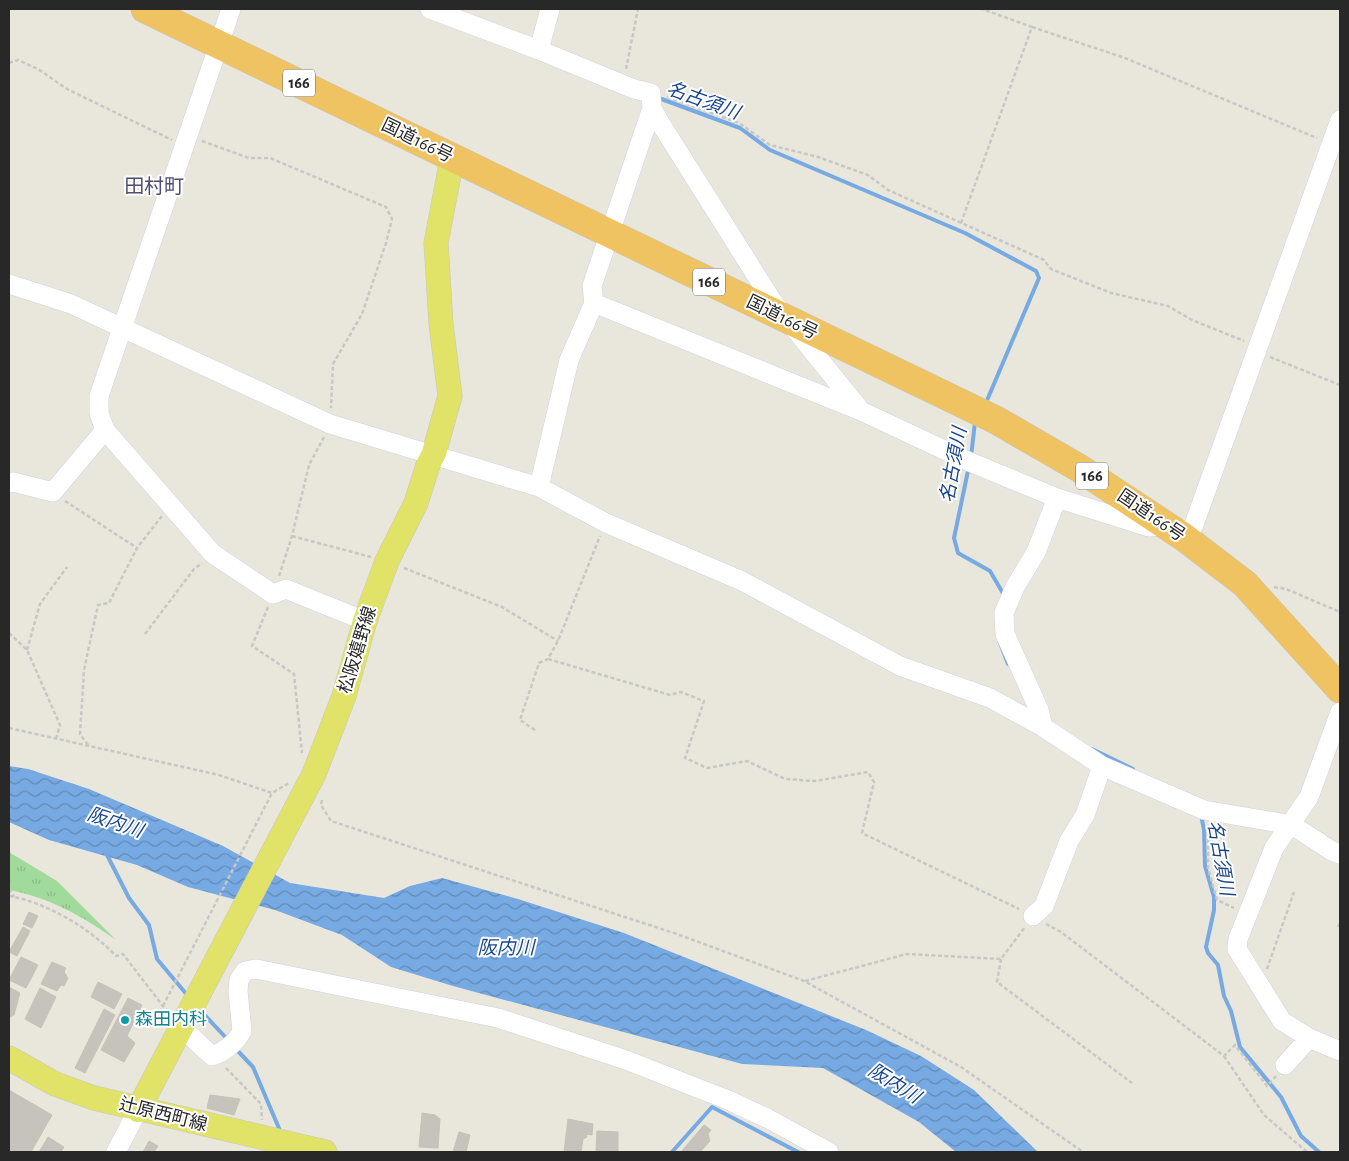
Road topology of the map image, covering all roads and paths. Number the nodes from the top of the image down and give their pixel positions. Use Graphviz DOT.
graph roads {
  1 [pos="145,9"];
  2 [pos="232,9"];
  3 [pos="430,9"];
  4 [pos="550,9"];
  5 [pos="638,9"];
  6 [pos="982,9"];
  7 [pos="1032,27"];
  8 [pos="219,43"];
  9 [pos="539,50"];
  10 [pos="9,63"];
  11 [pos="623,85"];
  12 [pos="651,101"];
  13 [pos="1340,120"];
  14 [pos="186,141"];
  15 [pos="1331,144"];
  16 [pos="452,158"];
  17 [pos="961,223"];
  18 [pos="609,231"];
  19 [pos="9,284"];
  20 [pos="594,303"];
  21 [pos="786,320"];
  22 [pos="123,328"];
  23 [pos="1258,352"];
  24 [pos="1340,385"];
  25 [pos="861,411"];
  26 [pos="330,424"];
  27 [pos="105,430"];
  28 [pos="434,453"];
  29 [pos="9,483"];
  30 [pos="538,487"];
  31 [pos="53,492"];
  32 [pos="1058,498"];
  33 [pos="171,505"];
  34 [pos="606,523"];
  35 [pos="1176,532"];
  36 [pos="292,536"];
  37 [pos="137,548"];
  38 [pos="213,554"];
  39 [pos="387,561"];
  40 [pos="67,567"];
  41 [pos="1245,584"];
  42 [pos="273,594"];
  43 [pos="1340,612"];
  44 [pos="365,621"];
  45 [pos="9,633"];
  46 [pos="145,634"];
  47 [pos="558,641"];
  48 [pos="27,650"];
  49 [pos="548,659"];
  50 [pos="1340,689"];
  51 [pos="1340,712"];
  52 [pos="1042,721"];
  53 [pos="9,728"];
  54 [pos="534,730"];
  55 [pos="56,739"];
  56 [pos="89,746"];
  57 [pos="1102,766"];
  58 [pos="312,777"];
  59 [pos="272,793"];
  60 [pos="1199,808"];
  61 [pos="1292,825"];
  62 [pos="1340,854"];
  63 [pos="9,889"];
  64 [pos="1294,892"];
  65 [pos="9,896"];
  66 [pos="14,897"];
  67 [pos="1248,914"];
  68 [pos="1033,916"];
  69 [pos="1340,922"];
  70 [pos="1338,928"];
  71 [pos="1001,959"];
  72 [pos="804,981"];
  73 [pos="1257,982"];
  74 [pos="163,1006"];
  75 [pos="182,1028"];
  76 [pos="1309,1038"];
  77 [pos="1340,1051"];
  78 [pos="217,1054"];
  79 [pos="1224,1056"];
  80 [pos="9,1058"];
  81 [pos="1285,1065"];
  82 [pos="1272,1080"];
  83 [pos="1132,1083"];
  84 [pos="138,1110"];
  85 [pos="263,1146"];
  86 [pos="116,1152"];
  87 [pos="325,1152"];
  88 [pos="830,1152"];
  89 [pos="1083,1152"];
  90 [pos="1307,1152"];
  1 -- 8 [label="highway, 国道166号 / 166"];
  2 -- 8 [label="street"];
  3 -- 9 [label="street"];
  4 -- 9 [label="street"];
  5 -- 11 [label="path"];
  6 -- 7 [label="path"];
  7 -- 15 [label="path"];
  7 -- 17 [label="path"];
  8 -- 14 [label="street"];
  8 -- 16 [label="highway, 国道166号 / 166"];
  9 -- 11 [label="street"];
  10 -- 14 [label="path"];
  11 -- 12 [label="street"];
  12 -- 17 [label="path"];
  12 -- 18 [label="street"];
  12 -- 21 [label="street"];
  13 -- 15 [label="street"];
  14 -- 22 [label="street"];
  14 -- 26 [label="path"];
  15 -- 23 [label="street"];
  16 -- 18 [label="highway, 国道166号 / 166"];
  16 -- 28 [label="main road, 松阪嬉野線"];
  17 -- 23 [label="path"];
  18 -- 20 [label="street"];
  18 -- 21 [label="highway, 国道166号 / 166"];
  19 -- 22 [label="street"];
  20 -- 25 [label="street"];
  20 -- 30 [label="street"];
  21 -- 25 [label="street"];
  21 -- 35 [label="highway, 国道166号 / 166"];
  22 -- 26 [label="street"];
  22 -- 27 [label="street"];
  23 -- 24 [label="path"];
  23 -- 35 [label="street"];
  25 -- 32 [label="street"];
  26 -- 28 [label="street"];
  26 -- 36 [label="path"];
  27 -- 31 [label="street"];
  27 -- 33 [label="street"];
  28 -- 30 [label="street"];
  28 -- 39 [label="main road, 松阪嬉野線"];
  29 -- 31 [label="street"];
  30 -- 34 [label="street"];
  31 -- 37 [label="path"];
  32 -- 35 [label="street"];
  32 -- 52 [label="street"];
  33 -- 37 [label="path"];
  33 -- 38 [label="street"];
  34 -- 47 [label="path"];
  34 -- 52 [label="street"];
  35 -- 41 [label="highway, 国道166号 / 166"];
  36 -- 39 [label="path"];
  36 -- 42 [label="path"];
  37 -- 56 [label="path"];
  38 -- 42 [label="street"];
  38 -- 46 [label="path"];
  39 -- 44 [label="main road, 松阪嬉野線"];
  39 -- 47 [label="path"];
  40 -- 48 [label="path"];
  41 -- 43 [label="path"];
  41 -- 50 [label="highway, 国道166号 / 166"];
  42 -- 44 [label="street"];
  42 -- 58 [label="path"];
  44 -- 58 [label="main road, 松阪嬉野線"];
  45 -- 48 [label="path"];
  47 -- 49 [label="path"];
  48 -- 55 [label="path"];
  49 -- 54 [label="path"];
  49 -- 68 [label="path"];
  51 -- 61 [label="street"];
  52 -- 57 [label="street"];
  53 -- 55 [label="path"];
  55 -- 56 [label="path"];
  56 -- 59 [label="path"];
  57 -- 60 [label="street"];
  57 -- 68 [label="street"];
  58 -- 59 [label="path"];
  58 -- 72 [label="path"];
  58 -- 75 [label="main road, 松阪嬉野線"];
  59 -- 74 [label="path"];
  60 -- 61 [label="street"];
  60 -- 67 [label="path"];
  61 -- 62 [label="street"];
  61 -- 67 [label="street"];
  63 -- 66 [label="path"];
  64 -- 73 [label="path"];
  65 -- 66 [label="path"];
  66 -- 74 [label="path"];
  67 -- 73 [label="street"];
  68 -- 71 [label="path"];
  68 -- 79 [label="path"];
  69 -- 70 [label="path"];
  71 -- 72 [label="path"];
  71 -- 83 [label="path"];
  72 -- 89 [label="path"];
  73 -- 76 [label="street"];
  74 -- 75 [label="path"];
  75 -- 78 [label="street"];
  75 -- 84 [label="main road, 松阪嬉野線"];
  76 -- 77 [label="street"];
  76 -- 81 [label="street"];
  78 -- 85 [label="path"];
  78 -- 88 [label="street"];
  79 -- 82 [label="path"];
  79 -- 90 [label="path"];
  80 -- 84 [label="main road, 辻原西町線"];
  84 -- 85 [label="main road, 辻原西町線"];
  84 -- 86 [label="street"];
  85 -- 87 [label="main road, 辻原西町線"];
}
